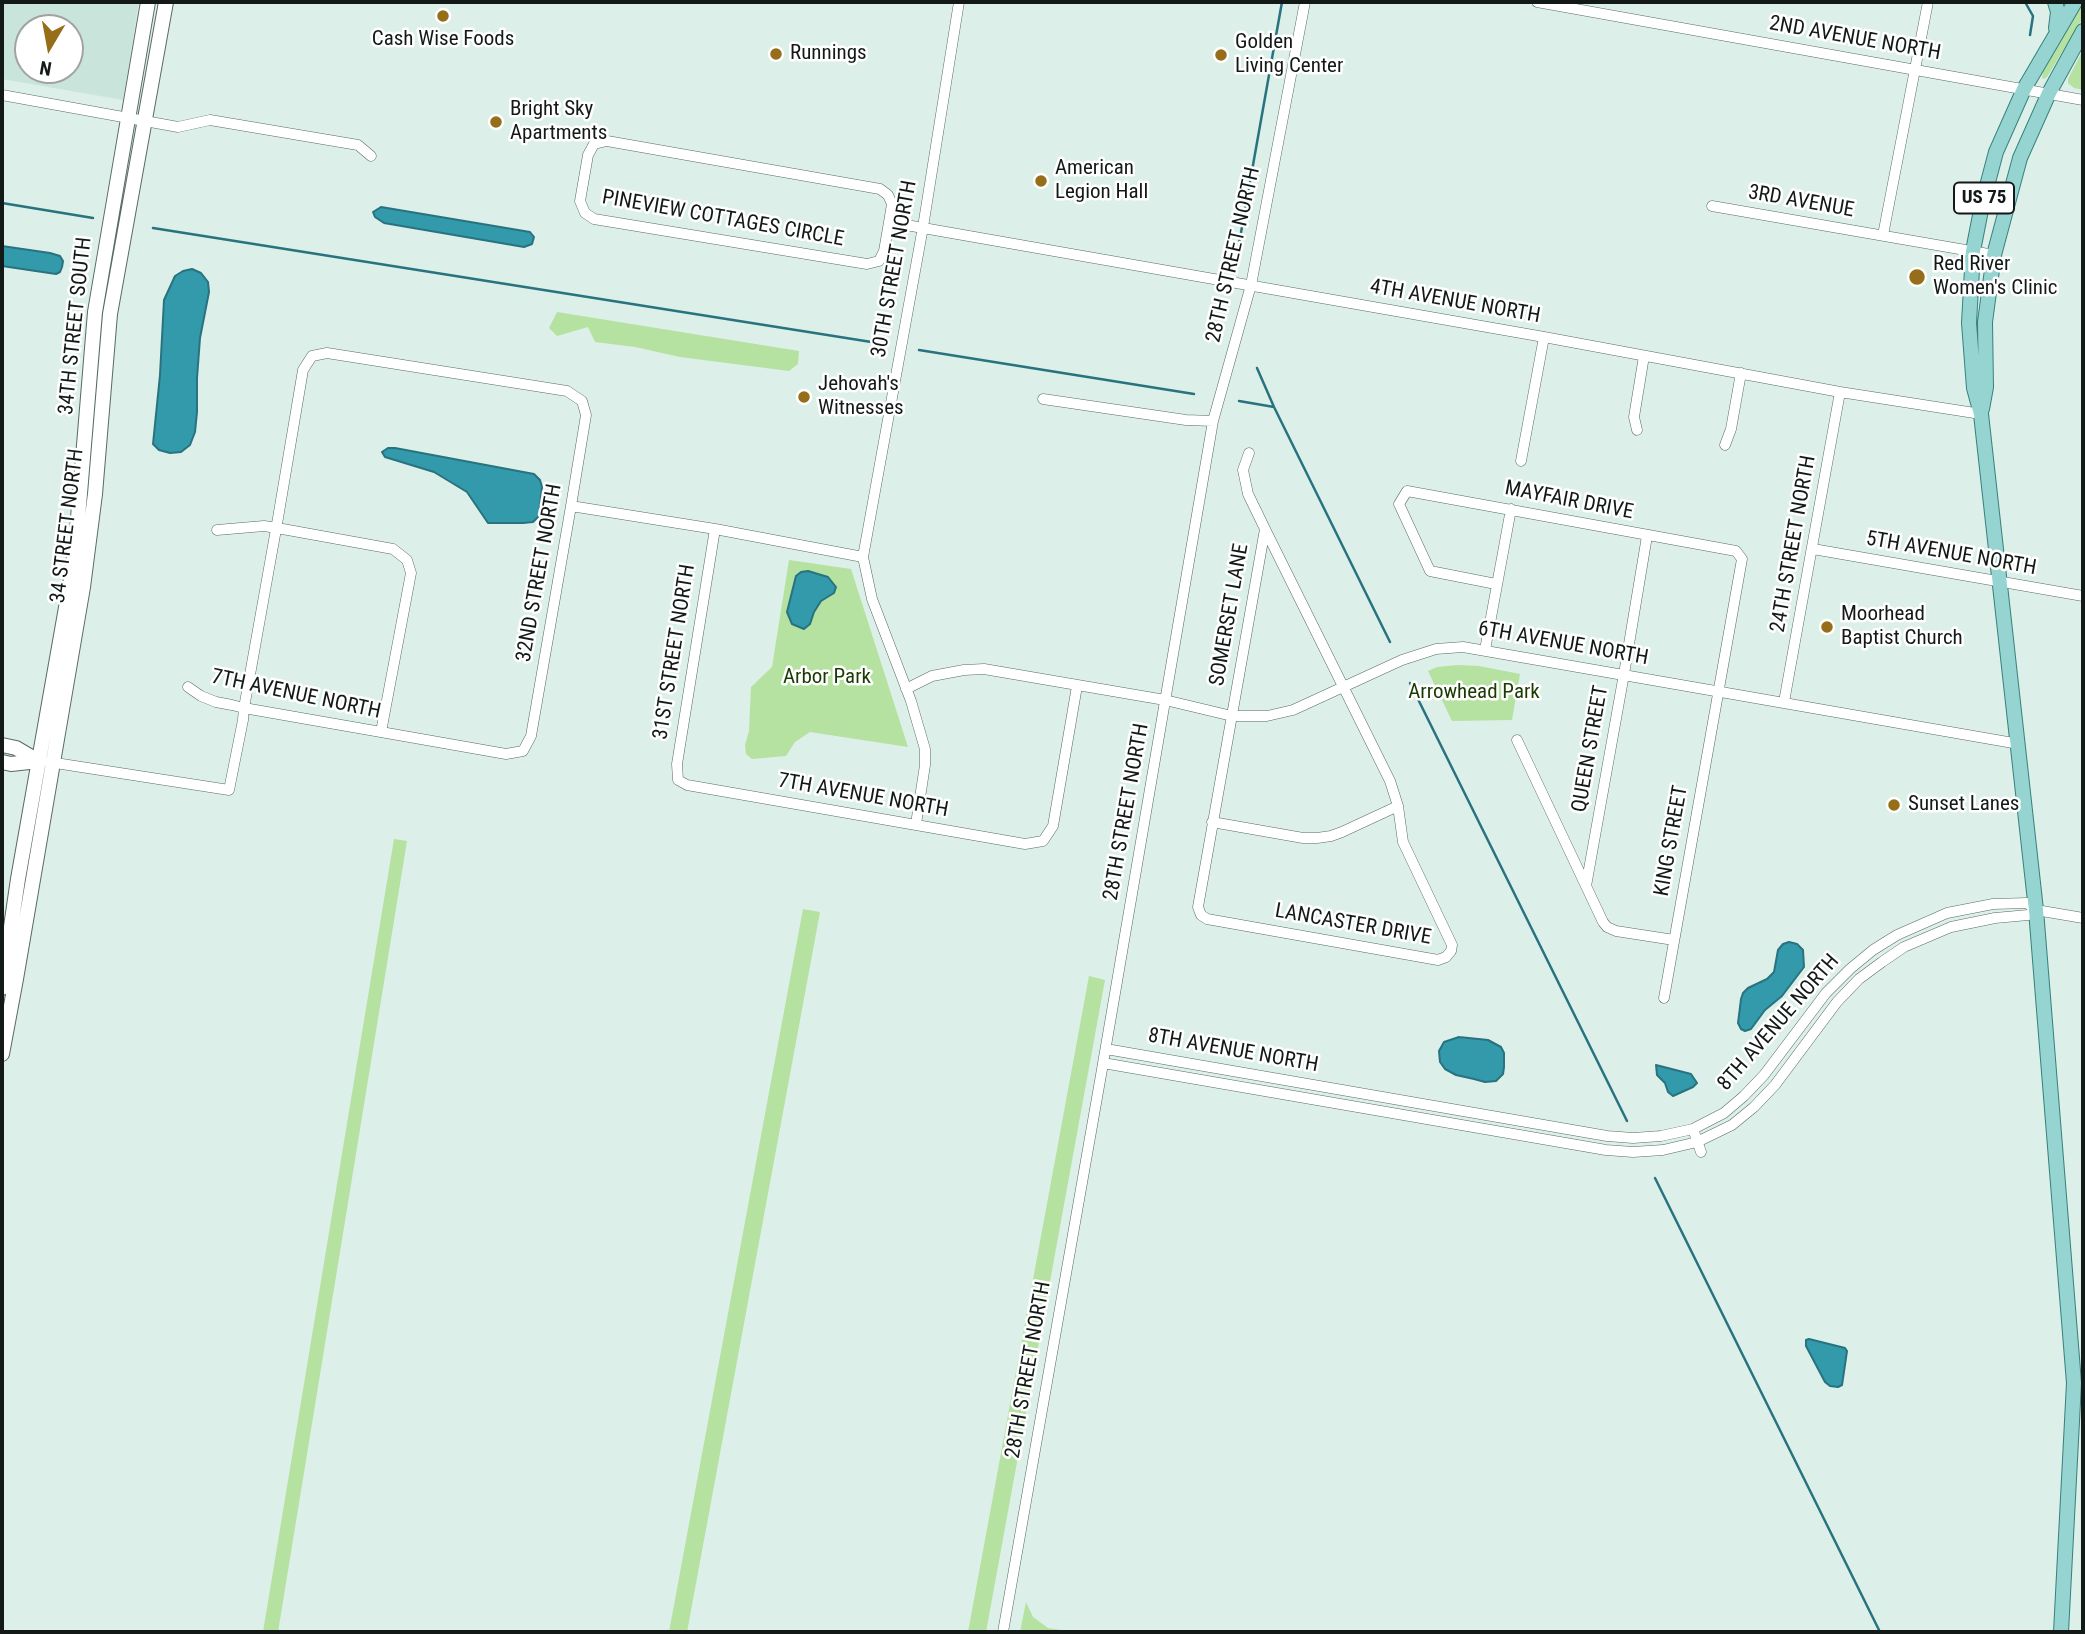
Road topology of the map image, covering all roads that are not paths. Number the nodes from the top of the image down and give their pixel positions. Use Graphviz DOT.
graph roads {
  1 [pos="148,2"];
  2 [pos="166,2"];
  3 [pos="959,2"];
  4 [pos="1305,2"];
  5 [pos="1537,2"];
  6 [pos="1606,2"];
  7 [pos="1928,2"];
  8 [pos="2055,2"];
  9 [pos="2075,2"];
  10 [pos="1604,14"];
  11 [pos="2083,31"];
  12 [pos="2055,34"];
  13 [pos="1916,70"];
  14 [pos="2024,89"];
  15 [pos="2049,93"];
  16 [pos="2,95"];
  17 [pos="2083,100"];
  18 [pos="128,117"];
  19 [pos="146,121"];
  20 [pos="371,156"];
  21 [pos="1712,206"];
  22 [pos="889,222"];
  23 [pos="923,227"];
  24 [pos="1883,236"];
  25 [pos="1973,251"];
  26 [pos="1994,255"];
  27 [pos="1251,285"];
  28 [pos="1544,337"];
  29 [pos="1644,356"];
  30 [pos="1741,373"];
  31 [pos="1840,391"];
  32 [pos="1043,399"];
  33 [pos="1981,414"];
  34 [pos="1213,421"];
  35 [pos="1637,430"];
  36 [pos="1726,445"];
  37 [pos="1250,453"];
  38 [pos="1521,461"];
  39 [pos="571,506"];
  40 [pos="1511,509"];
  41 [pos="276,528"];
  42 [pos="715,529"];
  43 [pos="1265,529"];
  44 [pos="217,530"];
  45 [pos="1647,536"];
  46 [pos="1813,550"];
  47 [pos="863,557"];
  48 [pos="2001,582"];
  49 [pos="1496,584"];
  50 [pos="2083,596"];
  51 [pos="1485,650"];
  52 [pos="1625,674"];
  53 [pos="1077,686"];
  54 [pos="1344,686"];
  55 [pos="188,687"];
  56 [pos="906,689"];
  57 [pos="1718,691"];
  58 [pos="1165,701"];
  59 [pos="1784,702"];
  60 [pos="244,708"];
  61 [pos="1232,716"];
  62 [pos="381,732"];
  63 [pos="1517,740"];
  64 [pos="2018,744"];
  65 [pos="2,746"];
  66 [pos="523,751"];
  67 [pos="2,762"];
  68 [pos="46,762"];
  69 [pos="678,780"];
  70 [pos="1398,806"];
  71 [pos="1212,822"];
  72 [pos="916,824"];
  73 [pos="1586,886"];
  74 [pos="2036,910"];
  75 [pos="2083,918"];
  76 [pos="1674,940"];
  77 [pos="2,988"];
  78 [pos="1664,998"];
  79 [pos="1106,1049"];
  80 [pos="2,1054"];
  81 [pos="1103,1063"];
  82 [pos="1692,1129"];
  83 [pos="1699,1147"];
  84 [pos="1003,1632"];
  85 [pos="2061,1632"];
  1 -- 18 [label="main road, 34TH STREET SOUTH"];
  2 -- 19 [label="main road, 34 STREET NORTH"];
  3 -- 23 [label="street, 30TH STREET NORTH"];
  4 -- 27 [label="street, 28TH STREET NORTH"];
  5 -- 10 [label="street, 2ND AVENUE NORTH"];
  6 -- 10 [label="street"];
  7 -- 13 [label="street"];
  8 -- 12 [label="main road"];
  9 -- 12 [label="main road, US 75"];
  10 -- 13 [label="street, 2ND AVENUE NORTH"];
  11 -- 15 [label="main road, US 75"];
  12 -- 14 [label="main road, US 75"];
  13 -- 14 [label="street, 2ND AVENUE NORTH"];
  13 -- 24 [label="street"];
  14 -- 15 [label="street, 2ND AVENUE NORTH"];
  14 -- 25 [label="main road, US 75"];
  15 -- 17 [label="street, 2ND AVENUE NORTH"];
  15 -- 26 [label="main road, US 75"];
  16 -- 18 [label="street"];
  18 -- 19 [label="street"];
  18 -- 68 [label="main road, 34TH STREET SOUTH"];
  19 -- 20 [label="street"];
  19 -- 68 [label="main road, 34 STREET NORTH"];
  21 -- 24 [label="street, 3RD AVENUE"];
  22 -- 22 [label="street, PINEVIEW COTTAGES CIRCLE"];
  22 -- 23 [label="street"];
  23 -- 27 [label="street, 4TH AVENUE NORTH"];
  23 -- 47 [label="street, 30TH STREET NORTH"];
  24 -- 25 [label="street, 3RD AVENUE"];
  25 -- 26 [label="street, 3RD AVENUE"];
  25 -- 33 [label="main road, US 75"];
  26 -- 33 [label="main road, US 75"];
  27 -- 28 [label="street, 4TH AVENUE NORTH"];
  27 -- 34 [label="street, 28TH STREET NORTH"];
  28 -- 29 [label="street, 4TH AVENUE NORTH"];
  28 -- 38 [label="street"];
  29 -- 30 [label="street, 4TH AVENUE NORTH"];
  29 -- 35 [label="street"];
  30 -- 31 [label="street, 4TH AVENUE NORTH"];
  30 -- 36 [label="street"];
  31 -- 33 [label="street, 4TH AVENUE NORTH"];
  31 -- 46 [label="street, 24TH STREET NORTH"];
  32 -- 34 [label="street"];
  33 -- 48 [label="main road, US 75"];
  34 -- 58 [label="street, 28TH STREET NORTH"];
  37 -- 43 [label="street"];
  39 -- 41 [label="street, 32ND STREET NORTH"];
  39 -- 42 [label="street"];
  39 -- 66 [label="street, 32ND STREET NORTH"];
  40 -- 45 [label="street, MAYFAIR DRIVE"];
  40 -- 49 [label="street"];
  40 -- 49 [label="street, MAYFAIR DRIVE"];
  41 -- 44 [label="street"];
  41 -- 60 [label="street"];
  41 -- 62 [label="street"];
  42 -- 47 [label="street"];
  42 -- 69 [label="street, 31ST STREET NORTH"];
  43 -- 54 [label="street, SOMERSET LANE"];
  43 -- 61 [label="street, SOMERSET LANE"];
  45 -- 52 [label="street, QUEEN STREET"];
  45 -- 57 [label="street, MAYFAIR DRIVE"];
  46 -- 48 [label="street, 5TH AVENUE NORTH"];
  46 -- 59 [label="street, 24TH STREET NORTH"];
  47 -- 56 [label="street, 30TH STREET NORTH"];
  48 -- 50 [label="street, 5TH AVENUE NORTH"];
  48 -- 64 [label="main road, US 75"];
  49 -- 51 [label="street"];
  51 -- 52 [label="street, 6TH AVENUE NORTH"];
  51 -- 54 [label="street, 6TH AVENUE NORTH"];
  52 -- 57 [label="street, 6TH AVENUE NORTH"];
  52 -- 73 [label="street, QUEEN STREET"];
  53 -- 56 [label="street, 6TH AVENUE NORTH"];
  53 -- 58 [label="street, 6TH AVENUE NORTH"];
  53 -- 72 [label="street, 7TH AVENUE NORTH"];
  54 -- 61 [label="street, 6TH AVENUE NORTH"];
  54 -- 70 [label="street, LANCASTER DRIVE"];
  55 -- 60 [label="street, 7TH AVENUE NORTH"];
  56 -- 72 [label="street, 30TH STREET NORTH"];
  57 -- 59 [label="street, 6TH AVENUE NORTH"];
  57 -- 76 [label="street, KING STREET"];
  58 -- 61 [label="street, 6TH AVENUE NORTH"];
  58 -- 79 [label="street, 28TH STREET NORTH"];
  59 -- 64 [label="street, 6TH AVENUE NORTH"];
  60 -- 62 [label="street, 7TH AVENUE NORTH"];
  60 -- 68 [label="street"];
  61 -- 71 [label="street, LANCASTER DRIVE"];
  62 -- 66 [label="street, 7TH AVENUE NORTH"];
  63 -- 73 [label="street"];
  64 -- 74 [label="main road, US 75"];
  65 -- 68 [label="main road"];
  67 -- 68 [label="main road"];
  68 -- 77 [label="main road, 34TH STREET SOUTH"];
  68 -- 80 [label="main road, 34 STREET NORTH"];
  69 -- 72 [label="street, 7TH AVENUE NORTH"];
  70 -- 71 [label="street"];
  70 -- 71 [label="street, LANCASTER DRIVE"];
  73 -- 76 [label="street"];
  74 -- 75 [label="street"];
  74 -- 82 [label="street, 8TH AVENUE NORTH"];
  74 -- 83 [label="street, 8TH AVENUE NORTH"];
  74 -- 85 [label="main road, US 75"];
  76 -- 78 [label="street, KING STREET"];
  79 -- 81 [label="street, 28TH STREET NORTH"];
  79 -- 82 [label="street, 8TH AVENUE NORTH"];
  81 -- 83 [label="street, 8TH AVENUE NORTH"];
  81 -- 84 [label="street, 28TH STREET NORTH"];
  82 -- 83 [label="street"];
}
